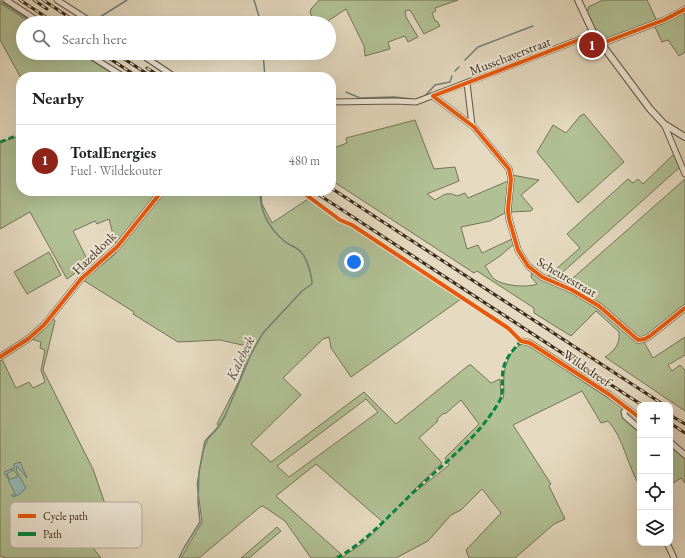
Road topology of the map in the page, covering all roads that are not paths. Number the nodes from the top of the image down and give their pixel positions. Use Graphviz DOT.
graph roads {
  1 [pos="6,0"];
  2 [pos="57,0"];
  3 [pos="578,0"];
  4 [pos="685,9"];
  5 [pos="30,16"];
  6 [pos="82,16"];
  7 [pos="594,34"];
  8 [pos="600,44"];
  9 [pos="97,60"];
  10 [pos="150,60"];
  11 [pos="116,72"];
  12 [pos="168,72"];
  13 [pos="467,83"];
  14 [pos="433,96"];
  15 [pos="336,102"];
  16 [pos="664,124"];
  17 [pos="472,125"];
  18 [pos="685,137"];
  19 [pos="685,174"];
  20 [pos="158,196"];
  21 [pos="685,308"];
  22 [pos="521,341"];
  23 [pos="0,357"];
  24 [pos="627,408"];
  25 [pos="637,416"];
  26 [pos="637,426"];
  27 [pos="673,444"];
  28 [pos="685,454"];
  29 [pos="668,546"];
  30 [pos="674,558"];
  1 -- 5 [label="street"];
  2 -- 6 [label="street"];
  3 -- 7 [label="street"];
  4 -- 8 [label="street"];
  7 -- 8 [label="street"];
  7 -- 13 [label="street, Musschaverstraat"];
  8 -- 16 [label="street"];
  9 -- 11 [label="street"];
  10 -- 12 [label="street"];
  13 -- 14 [label="street, Musschaverstraat"];
  13 -- 17 [label="street"];
  14 -- 15 [label="street, Musschaverstraat"];
  14 -- 17 [label="street, Scheurestraat"];
  16 -- 18 [label="street"];
  16 -- 19 [label="street"];
  17 -- 21 [label="street, Scheurestraat"];
  20 -- 23 [label="street, Hazeldonk"];
  22 -- 24 [label="street, Wildedreef"];
  24 -- 25 [label="street, Wildedreef"];
  24 -- 26 [label="street"];
  27 -- 28 [label="street"];
  29 -- 30 [label="street"];
}
